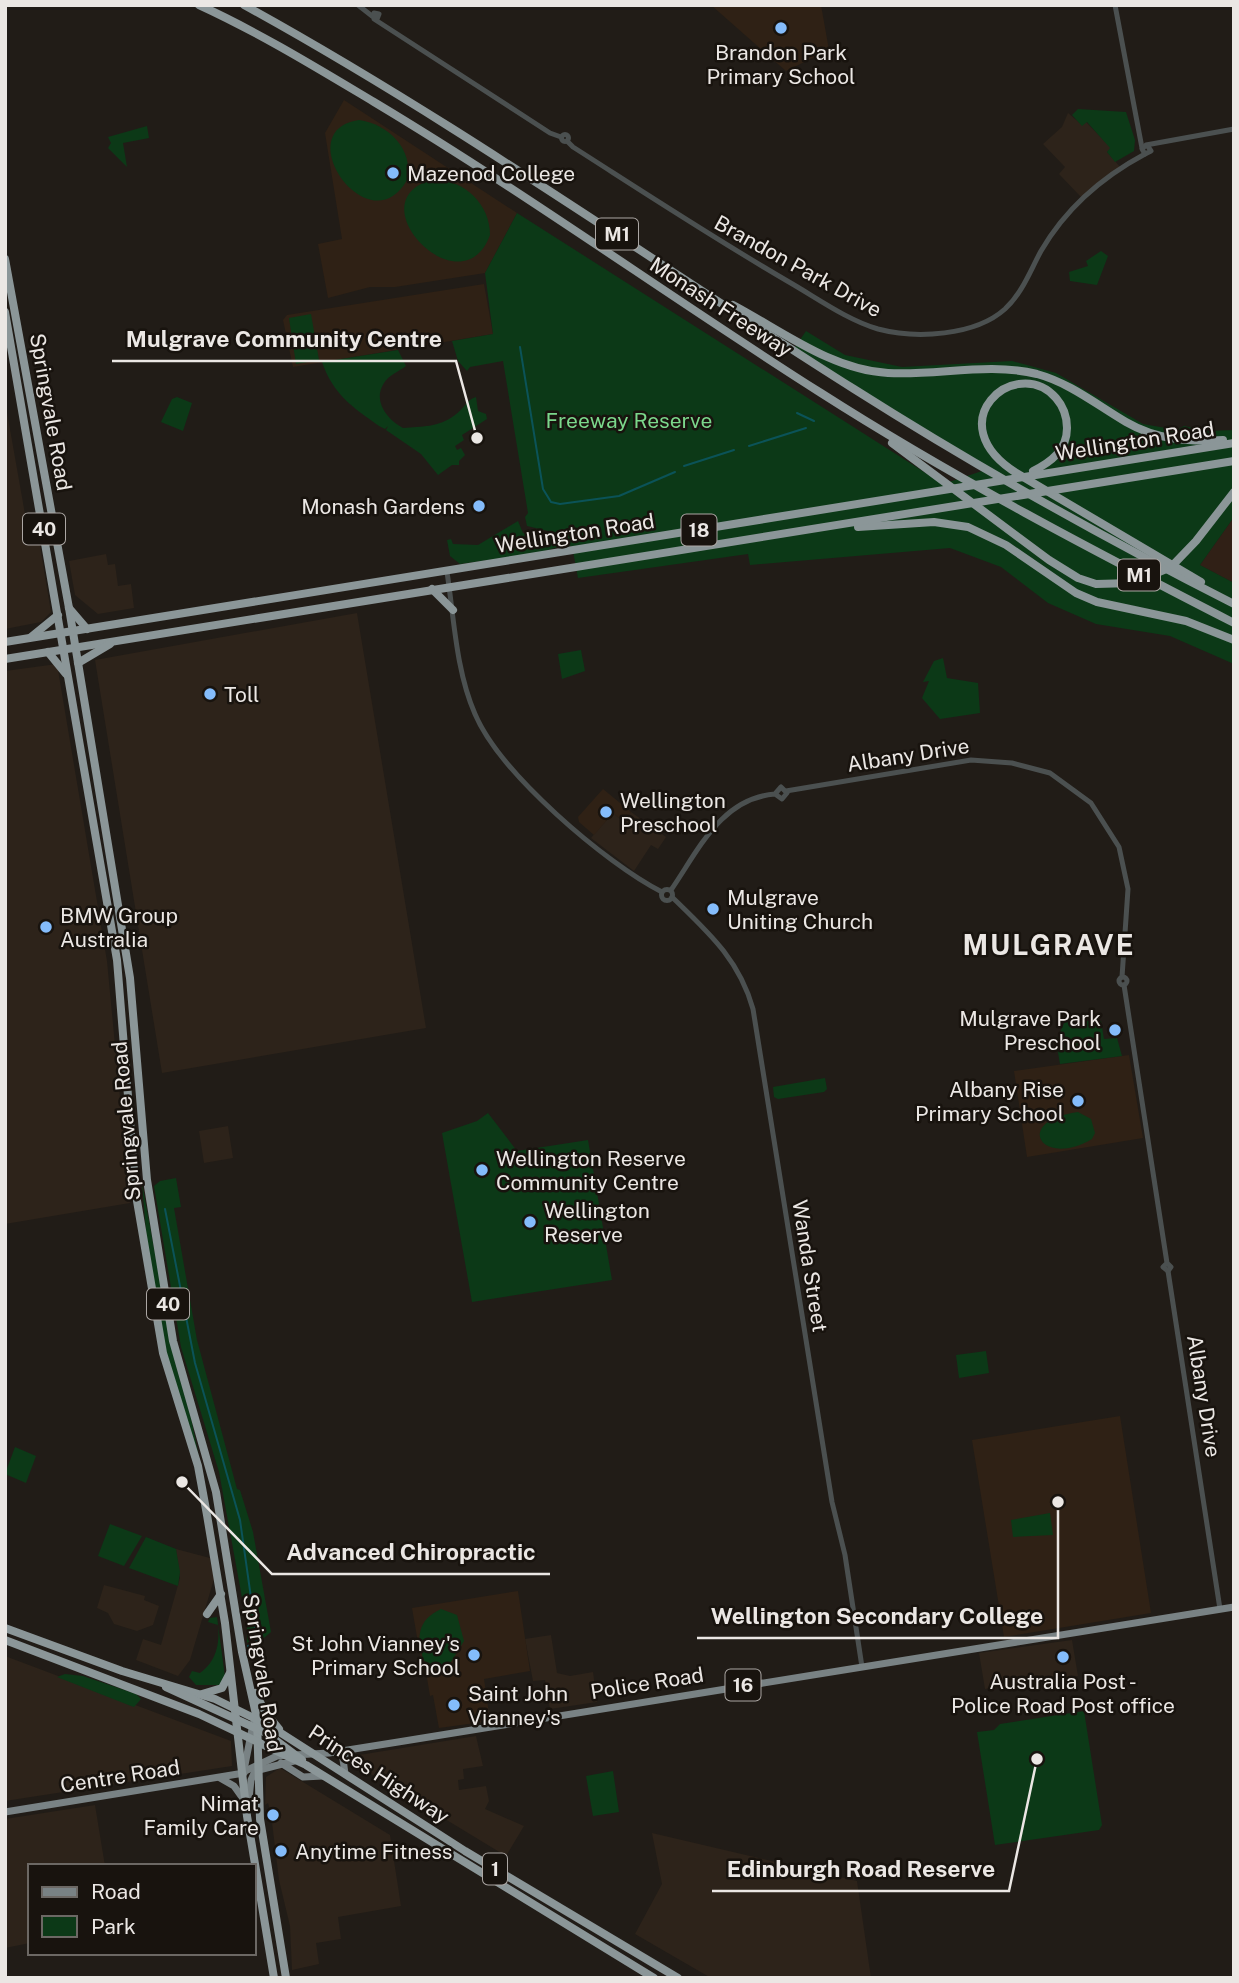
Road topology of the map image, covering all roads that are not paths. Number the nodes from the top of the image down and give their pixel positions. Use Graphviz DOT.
graph roads {
  1 [pos="197,5"];
  2 [pos="244,5"];
  3 [pos="1115,5"];
  4 [pos="361,7"];
  5 [pos="1234,129"];
  6 [pos="1145,149"];
  7 [pos="5,258"];
  8 [pos="6,269"];
  9 [pos="694,284"];
  10 [pos="5,313"];
  11 [pos="820,393"];
  12 [pos="1234,441"];
  13 [pos="1234,461"];
  14 [pos="1035,472"];
  15 [pos="1234,492"];
  16 [pos="800,531"];
  17 [pos="578,551"];
  18 [pos="580,565"];
  19 [pos="447,572"];
  20 [pos="449,587"];
  21 [pos="432,589"];
  22 [pos="1234,603"];
  23 [pos="69,608"];
  24 [pos="453,610"];
  25 [pos="58,615"];
  26 [pos="1234,623"];
  27 [pos="87,629"];
  28 [pos="73,631"];
  29 [pos="61,633"];
  30 [pos="29,638"];
  31 [pos="1234,639"];
  32 [pos="116,641"];
  33 [pos="5,642"];
  34 [pos="76,648"];
  35 [pos="64,650"];
  36 [pos="48,652"];
  37 [pos="5,659"];
  38 [pos="78,663"];
  39 [pos="68,677"];
  40 [pos="662,892"];
  41 [pos="671,894"];
  42 [pos="138,1060"];
  43 [pos="125,1063"];
  44 [pos="220,1594"];
  45 [pos="1234,1607"];
  46 [pos="1220,1609"];
  47 [pos="207,1615"];
  48 [pos="5,1628"];
  49 [pos="5,1640"];
  50 [pos="62,1649"];
  51 [pos="58,1660"];
  52 [pos="862,1667"];
  53 [pos="231,1670"];
  54 [pos="249,1681"];
  55 [pos="161,1683"];
  56 [pos="202,1694"];
  57 [pos="235,1708"];
  58 [pos="236,1720"];
  59 [pos="257,1723"];
  60 [pos="237,1731"];
  61 [pos="284,1733"];
  62 [pos="250,1737"];
  63 [pos="260,1742"];
  64 [pos="351,1749"];
  65 [pos="315,1754"];
  66 [pos="286,1755"];
  67 [pos="300,1760"];
  68 [pos="281,1763"];
  69 [pos="258,1768"];
  70 [pos="241,1773"];
  71 [pos="345,1774"];
  72 [pos="323,1776"];
  73 [pos="219,1777"];
  74 [pos="245,1800"];
  75 [pos="5,1812"];
  76 [pos="247,1816"];
  77 [pos="255,1864"];
  78 [pos="256,1870"];
  79 [pos="274,1978"];
  80 [pos="286,1978"];
  81 [pos="654,1978"];
  82 [pos="678,1978"];
  1 -- 11 [label="highway, Monash Freeway / M1"];
  2 -- 9 [label="highway, Monash Freeway / M1"];
  3 -- 6 [label="street"];
  4 -- 6 [label="street, Brandon Park Drive"];
  5 -- 6 [label="street"];
  7 -- 8 [label="highway, Springvale Road / 40"];
  8 -- 23 [label="highway, Springvale Road / 40"];
  9 -- 12 [label="highway"];
  9 -- 22 [label="highway, Monash Freeway / M1"];
  10 -- 25 [label="highway, Springvale Road / 40"];
  11 -- 15 [label="highway"];
  11 -- 26 [label="highway, Monash Freeway / M1"];
  12 -- 14 [label="highway, Wellington Road"];
  13 -- 16 [label="highway, Wellington Road / 18"];
  14 -- 17 [label="highway, Wellington Road / 18"];
  14 -- 22 [label="highway"];
  16 -- 18 [label="highway, Wellington Road / 18"];
  16 -- 31 [label="highway"];
  17 -- 18 [label="highway"];
  17 -- 19 [label="highway, Wellington Road / 18"];
  18 -- 20 [label="highway, Wellington Road / 18"];
  19 -- 20 [label="street"];
  19 -- 27 [label="highway, Wellington Road / 18"];
  20 -- 21 [label="highway, Wellington Road / 18"];
  20 -- 24 [label="street"];
  21 -- 24 [label="highway"];
  21 -- 32 [label="highway, Wellington Road / 18"];
  23 -- 27 [label="highway"];
  23 -- 28 [label="highway, Springvale Road / 40"];
  24 -- 40 [label="street"];
  25 -- 29 [label="highway, Springvale Road / 40"];
  25 -- 30 [label="highway"];
  27 -- 28 [label="highway, Wellington Road / 18"];
  28 -- 29 [label="highway, Wellington Road / 18"];
  28 -- 34 [label="highway, Springvale Road / 40"];
  29 -- 30 [label="highway, Wellington Road / 18"];
  29 -- 35 [label="highway, Springvale Road / 40"];
  30 -- 33 [label="highway, Wellington Road / 18"];
  32 -- 34 [label="highway, Wellington Road / 18"];
  32 -- 38 [label="highway"];
  34 -- 35 [label="highway, Wellington Road / 18"];
  34 -- 38 [label="highway, Springvale Road / 40"];
  35 -- 36 [label="highway, Wellington Road / 18"];
  35 -- 39 [label="highway, Springvale Road / 40"];
  36 -- 37 [label="highway, Wellington Road / 18"];
  36 -- 39 [label="highway"];
  38 -- 42 [label="highway, Springvale Road / 40"];
  39 -- 43 [label="highway, Springvale Road / 40"];
  40 -- 41 [label="street"];
  40 -- 41 [label="street, Wanda Street"];
  41 -- 46 [label="street, Albany Drive"];
  41 -- 52 [label="street, Wanda Street"];
  42 -- 43 [label="highway"];
  42 -- 54 [label="highway, Springvale Road / 40"];
  43 -- 44 [label="highway, Springvale Road / 40"];
  44 -- 47 [label="highway"];
  44 -- 53 [label="highway, Springvale Road / 40"];
  45 -- 46 [label="main road, Police Road / 16"];
  46 -- 52 [label="main road, Police Road / 16"];
  48 -- 50 [label="highway, Princes Highway / 1"];
  49 -- 51 [label="highway, Princes Highway / 1"];
  50 -- 51 [label="highway"];
  50 -- 55 [label="highway, Princes Highway / 1"];
  51 -- 60 [label="highway, Princes Highway / 1"];
  52 -- 64 [label="main road, Police Road / 16"];
  53 -- 56 [label="highway"];
  53 -- 57 [label="highway, Springvale Road / 40"];
  54 -- 59 [label="highway, Springvale Road / 40"];
  54 -- 61 [label="highway"];
  55 -- 56 [label="highway, Princes Highway / 1"];
  55 -- 58 [label="highway, Princes Highway"];
  56 -- 57 [label="highway, Princes Highway / 1"];
  57 -- 58 [label="highway, Springvale Road / 40"];
  57 -- 59 [label="highway, Princes Highway / 1"];
  58 -- 59 [label="highway, Princes Highway"];
  58 -- 60 [label="highway, Springvale Road / 40"];
  59 -- 61 [label="highway, Princes Highway / 1"];
  59 -- 62 [label="main road"];
  59 -- 63 [label="highway, Springvale Road / 40"];
  59 -- 67 [label="highway, Princes Highway"];
  60 -- 62 [label="highway, Princes Highway / 1"];
  60 -- 70 [label="highway, Springvale Road / 40"];
  61 -- 65 [label="highway, Princes Highway / 1"];
  62 -- 63 [label="highway, Princes Highway / 1"];
  62 -- 70 [label="main road"];
  63 -- 66 [label="highway, Princes Highway / 1"];
  63 -- 69 [label="highway, Springvale Road / 40"];
  64 -- 65 [label="main road, Police Road / 16"];
  64 -- 71 [label="main road"];
  65 -- 67 [label="main road, Police Road / 16"];
  65 -- 71 [label="highway, Princes Highway / 1"];
  66 -- 67 [label="highway, Princes Highway / 1"];
  66 -- 69 [label="main road, Centre Road / 16"];
  67 -- 68 [label="main road, Centre Road / 16"];
  67 -- 72 [label="highway, Princes Highway / 1"];
  68 -- 69 [label="main road, Centre Road / 16"];
  68 -- 72 [label="main road"];
  69 -- 70 [label="main road, Centre Road / 16"];
  69 -- 76 [label="main road"];
  69 -- 80 [label="highway, Springvale Road / 40"];
  70 -- 73 [label="main road, Centre Road / 16"];
  70 -- 74 [label="highway, Springvale Road / 40"];
  71 -- 82 [label="highway, Princes Highway / 1"];
  72 -- 81 [label="highway, Princes Highway / 1"];
  73 -- 74 [label="main road"];
  73 -- 75 [label="main road, Centre Road / 16"];
  74 -- 76 [label="highway, Springvale Road / 40"];
  76 -- 77 [label="highway, Springvale Road / 40"];
  78 -- 79 [label="highway, Springvale Road / 40"];
}
